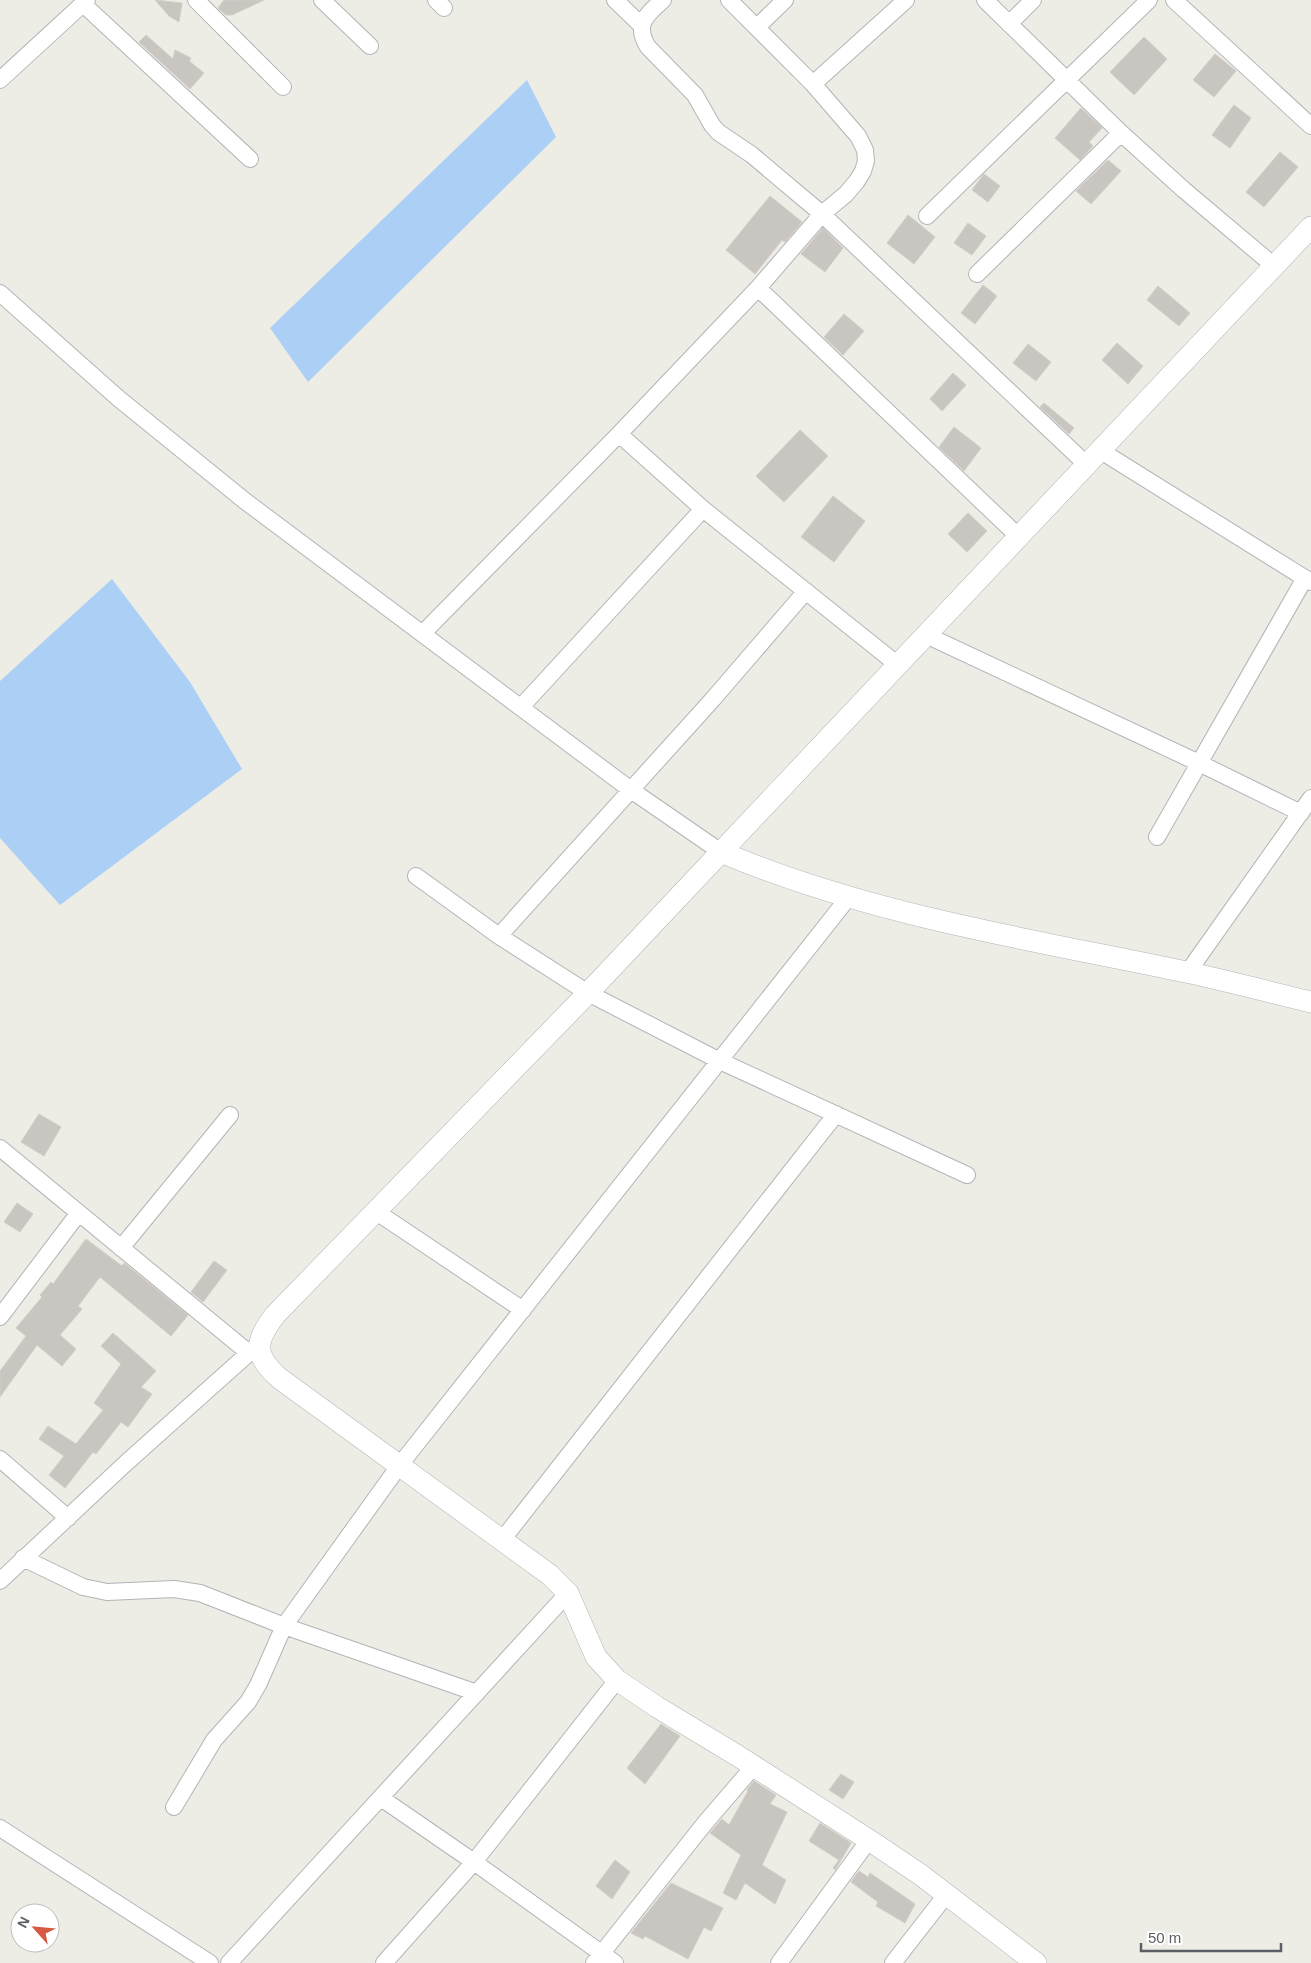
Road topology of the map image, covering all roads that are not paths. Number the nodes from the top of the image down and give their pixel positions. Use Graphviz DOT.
graph roads {
  1 [pos="196,0"];
  2 [pos="322,0"];
  3 [pos="615,0"];
  4 [pos="663,0"];
  5 [pos="729,0"];
  6 [pos="785,0"];
  7 [pos="906,0"];
  8 [pos="985,0"];
  9 [pos="1033,0"];
  10 [pos="1149,0"];
  11 [pos="1174,0"];
  12 [pos="85,2"];
  13 [pos="1009,24"];
  14 [pos="642,26"];
  15 [pos="756,27"];
  16 [pos="370,46"];
  17 [pos="1067,79"];
  18 [pos="0,80"];
  19 [pos="813,84"];
  20 [pos="283,87"];
  21 [pos="1311,126"];
  22 [pos="1121,133"];
  23 [pos="250,159"];
  24 [pos="822,214"];
  25 [pos="927,216"];
  26 [pos="1311,228"];
  27 [pos="1274,266"];
  28 [pos="978,274"];
  29 [pos="758,288"];
  30 [pos="0,292"];
  31 [pos="619,434"];
  32 [pos="1094,458"];
  33 [pos="704,508"];
  34 [pos="1019,537"];
  35 [pos="1308,580"];
  36 [pos="806,592"];
  37 [pos="423,634"];
  38 [pos="926,635"];
  39 [pos="898,664"];
  40 [pos="521,707"];
  41 [pos="1199,763"];
  42 [pos="631,790"];
  43 [pos="1311,798"];
  44 [pos="1301,813"];
  45 [pos="1157,837"];
  46 [pos="721,852"];
  47 [pos="416,876"];
  48 [pos="848,898"];
  49 [pos="499,936"];
  50 [pos="1188,972"];
  51 [pos="588,993"];
  52 [pos="1311,1002"];
  53 [pos="720,1061"];
  54 [pos="836,1114"];
  55 [pos="230,1115"];
  56 [pos="0,1148"];
  57 [pos="966,1174"];
  58 [pos="375,1212"];
  59 [pos="78,1214"];
  60 [pos="122,1248"];
  61 [pos="522,1310"];
  62 [pos="0,1317"];
  63 [pos="254,1348"];
  64 [pos="0,1459"];
  65 [pos="399,1466"];
  66 [pos="68,1518"];
  67 [pos="502,1540"];
  68 [pos="23,1558"];
  69 [pos="0,1581"];
  70 [pos="568,1593"];
  71 [pos="284,1626"];
  72 [pos="616,1680"];
  73 [pos="477,1693"];
  74 [pos="754,1766"];
  75 [pos="381,1798"];
  76 [pos="174,1807"];
  77 [pos="0,1828"];
  78 [pos="869,1840"];
  79 [pos="474,1862"];
  80 [pos="946,1895"];
  81 [pos="598,1958"];
  82 [pos="210,1963"];
  83 [pos="229,1963"];
  84 [pos="384,1963"];
  85 [pos="615,1963"];
  86 [pos="779,1963"];
  87 [pos="893,1963"];
  88 [pos="1036,1963"];
  1 -- 20 [label="street"];
  2 -- 16 [label="street"];
  3 -- 14 [label="street"];
  4 -- 14 [label="street"];
  5 -- 15 [label="street"];
  6 -- 15 [label="street"];
  7 -- 19 [label="street"];
  8 -- 13 [label="street"];
  9 -- 13 [label="street"];
  10 -- 17 [label="street"];
  11 -- 21 [label="street"];
  12 -- 18 [label="street"];
  12 -- 23 [label="street"];
  13 -- 17 [label="street"];
  14 -- 24 [label="street"];
  15 -- 19 [label="street"];
  17 -- 22 [label="street"];
  17 -- 25 [label="street"];
  19 -- 24 [label="street"];
  22 -- 27 [label="street"];
  22 -- 28 [label="street"];
  24 -- 29 [label="street"];
  24 -- 32 [label="street"];
  26 -- 27 [label="street"];
  27 -- 32 [label="street"];
  29 -- 31 [label="street"];
  29 -- 34 [label="street"];
  30 -- 37 [label="street"];
  31 -- 33 [label="street"];
  31 -- 37 [label="street"];
  32 -- 34 [label="street"];
  32 -- 35 [label="street"];
  33 -- 36 [label="street"];
  33 -- 40 [label="street"];
  34 -- 38 [label="street"];
  35 -- 41 [label="street"];
  36 -- 39 [label="street"];
  36 -- 42 [label="street"];
  37 -- 40 [label="street"];
  38 -- 39 [label="street"];
  38 -- 41 [label="street"];
  39 -- 46 [label="street"];
  40 -- 42 [label="street"];
  41 -- 44 [label="street"];
  41 -- 45 [label="street"];
  42 -- 46 [label="street"];
  42 -- 49 [label="street"];
  43 -- 44 [label="street"];
  44 -- 50 [label="street"];
  46 -- 48 [label="street"];
  46 -- 51 [label="street"];
  47 -- 49 [label="street"];
  48 -- 50 [label="street"];
  48 -- 53 [label="street"];
  49 -- 51 [label="street"];
  50 -- 52 [label="street"];
  51 -- 53 [label="street"];
  51 -- 58 [label="street"];
  53 -- 54 [label="street"];
  53 -- 61 [label="street"];
  54 -- 57 [label="street"];
  54 -- 67 [label="street"];
  55 -- 60 [label="street"];
  56 -- 59 [label="street"];
  58 -- 61 [label="street"];
  58 -- 63 [label="street"];
  59 -- 60 [label="street"];
  59 -- 62 [label="street"];
  60 -- 63 [label="street"];
  61 -- 65 [label="street"];
  63 -- 65 [label="street"];
  63 -- 66 [label="street"];
  64 -- 66 [label="street"];
  65 -- 67 [label="street"];
  65 -- 71 [label="street"];
  66 -- 68 [label="street"];
  67 -- 70 [label="street"];
  68 -- 69 [label="street"];
  68 -- 71 [label="street"];
  70 -- 72 [label="street"];
  70 -- 73 [label="street"];
  71 -- 73 [label="street"];
  71 -- 76 [label="street"];
  72 -- 74 [label="street"];
  72 -- 79 [label="street"];
  73 -- 75 [label="street"];
  74 -- 78 [label="street"];
  74 -- 81 [label="street"];
  75 -- 79 [label="street"];
  75 -- 83 [label="street"];
  77 -- 82 [label="street"];
  78 -- 80 [label="street"];
  78 -- 86 [label="street"];
  79 -- 81 [label="street"];
  79 -- 84 [label="street"];
  80 -- 87 [label="street"];
  80 -- 88 [label="street"];
  81 -- 85 [label="street"];
}
